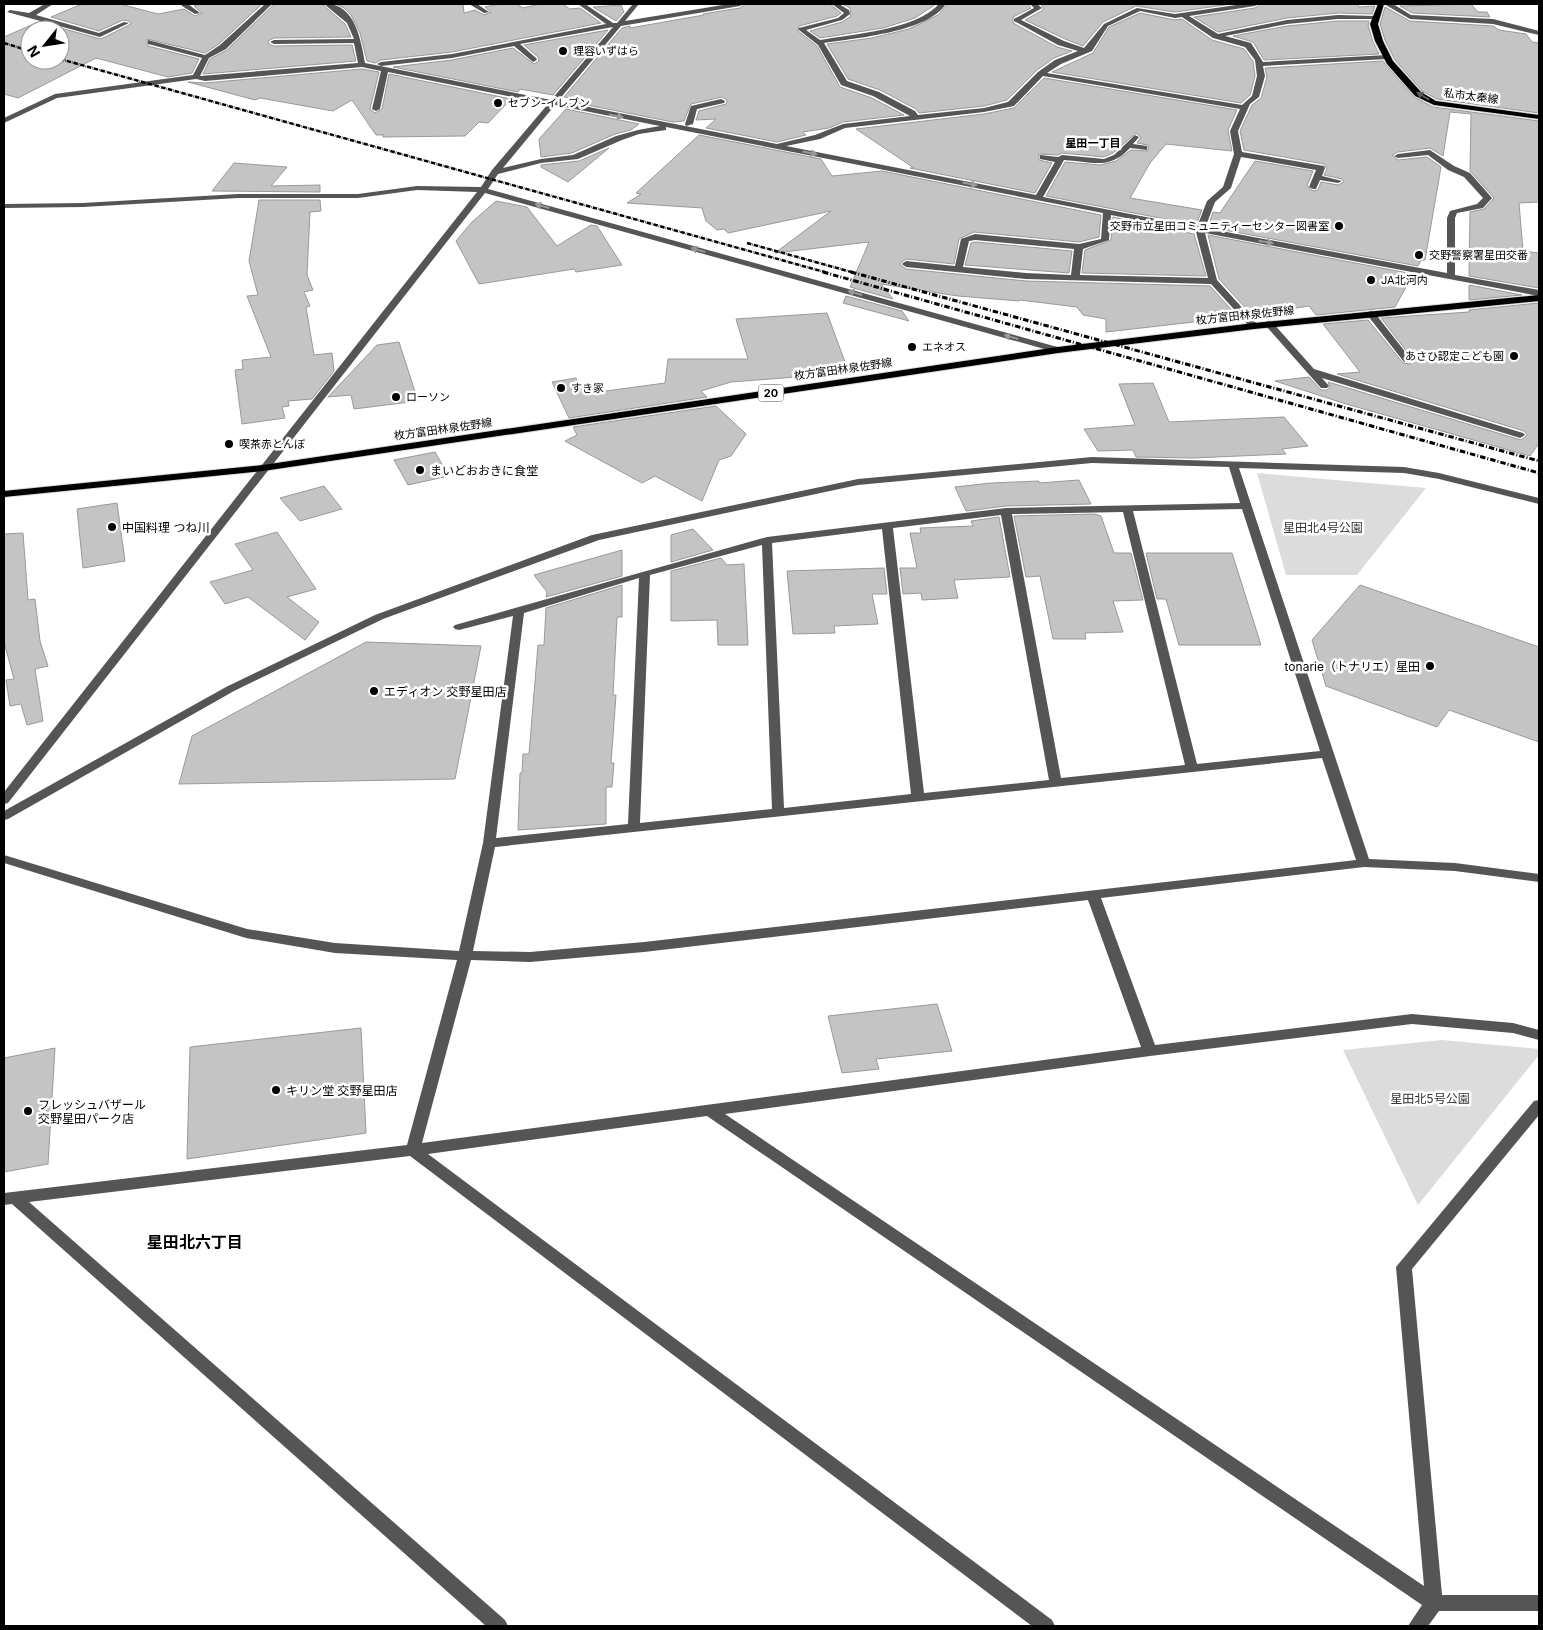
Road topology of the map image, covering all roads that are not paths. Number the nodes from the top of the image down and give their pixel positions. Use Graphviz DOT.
graph roads {
  1 [pos="50,4"];
  2 [pos="186,4"];
  3 [pos="269,4"];
  4 [pos="327,4"];
  5 [pos="472,4"];
  6 [pos="582,4"];
  7 [pos="636,4"];
  8 [pos="740,4"];
  9 [pos="835,4"];
  10 [pos="943,4"];
  11 [pos="1033,4"];
  12 [pos="1255,4"];
  13 [pos="1381,4"];
  14 [pos="1387,4"];
  15 [pos="10,12"];
  16 [pos="486,12"];
  17 [pos="197,14"];
  18 [pos="30,15"];
  19 [pos="1182,15"];
  20 [pos="1375,18"];
  21 [pos="126,23"];
  22 [pos="621,24"];
  23 [pos="611,25"];
  24 [pos="1539,34"];
  25 [pos="100,35"];
  26 [pos="1216,36"];
  27 [pos="108,38"];
  28 [pos="357,41"];
  29 [pos="151,42"];
  30 [pos="274,42"];
  31 [pos="818,42"];
  32 [pos="515,43"];
  33 [pos="1085,51"];
  34 [pos="206,57"];
  35 [pos="1387,57"];
  36 [pos="533,60"];
  37 [pos="1259,62"];
  38 [pos="366,65"];
  39 [pos="385,69"];
  40 [pos="1040,74"];
  41 [pos="196,77"];
  42 [pos="721,101"];
  43 [pos="551,103"];
  44 [pos="1245,108"];
  45 [pos="376,109"];
  46 [pos="915,117"];
  47 [pos="1539,117"];
  48 [pos="4,122"];
  49 [pos="690,124"];
  50 [pos="674,126"];
  51 [pos="1135,137"];
  52 [pos="787,144"];
  53 [pos="1128,145"];
  54 [pos="776,146"];
  55 [pos="1144,148"];
  56 [pos="1238,154"];
  57 [pos="1398,156"];
  58 [pos="1043,157"];
  59 [pos="1060,160"];
  60 [pos="495,172"];
  61 [pos="1481,174"];
  62 [pos="1467,175"];
  63 [pos="1317,177"];
  64 [pos="1338,181"];
  65 [pos="1313,187"];
  66 [pos="483,190"];
  67 [pos="1039,198"];
  68 [pos="4,206"];
  69 [pos="1107,211"];
  70 [pos="1200,230"];
  71 [pos="1079,247"];
  72 [pos="906,264"];
  73 [pos="958,270"];
  74 [pos="1451,276"];
  75 [pos="1075,278"];
  76 [pos="1213,282"];
  77 [pos="1539,293"];
  78 [pos="1539,298"];
  79 [pos="1371,314"];
  80 [pos="1268,324"];
  81 [pos="1254,326"];
  82 [pos="1058,350"];
  83 [pos="1407,360"];
  84 [pos="1310,371"];
  85 [pos="1324,386"];
  86 [pos="1520,435"];
  87 [pos="1233,465"];
  88 [pos="263,468"];
  89 [pos="4,494"];
  90 [pos="1539,501"];
  91 [pos="1245,506"];
  92 [pos="1127,507"];
  93 [pos="1006,511"];
  94 [pos="888,524"];
  95 [pos="767,540"];
  96 [pos="645,573"];
  97 [pos="519,611"];
  98 [pos="459,627"];
  99 [pos="1327,754"];
  100 [pos="1192,768"];
  101 [pos="1056,783"];
  102 [pos="918,798"];
  103 [pos="4,800"];
  104 [pos="778,813"];
  105 [pos="4,816"];
  106 [pos="634,828"];
  107 [pos="489,843"];
  108 [pos="4,859"];
  109 [pos="1364,863"];
  110 [pos="1539,878"];
  111 [pos="1093,895"];
  112 [pos="465,956"];
  113 [pos="1539,1035"];
  114 [pos="1150,1051"];
  115 [pos="1539,1105"];
  116 [pos="709,1110"];
  117 [pos="413,1150"];
  118 [pos="9,1198"];
  119 [pos="1434,1603"];
  120 [pos="1539,1603"];
  121 [pos="499,1626"];
  122 [pos="1046,1626"];
  123 [pos="1417,1626"];
  1 -- 18 [label="street"];
  2 -- 17 [label="street"];
  3 -- 34 [label="street"];
  4 -- 28 [label="street"];
  5 -- 16 [label="street"];
  6 -- 23 [label="street"];
  7 -- 22 [label="street"];
  8 -- 22 [label="street"];
  9 -- 31 [label="street"];
  10 -- 31 [label="street"];
  11 -- 33 [label="street"];
  12 -- 19 [label="street"];
  13 -- 20 [label="main road"];
  14 -- 24 [label="street"];
  15 -- 18 [label="street"];
  18 -- 25 [label="street"];
  19 -- 26 [label="street"];
  19 -- 33 [label="street"];
  20 -- 26 [label="street"];
  20 -- 35 [label="main road, 私市太秦線"];
  21 -- 25 [label="street"];
  22 -- 23 [label="street"];
  22 -- 43 [label="street"];
  23 -- 32 [label="street"];
  25 -- 27 [label="street"];
  26 -- 37 [label="street"];
  28 -- 30 [label="street"];
  28 -- 38 [label="street"];
  29 -- 34 [label="street"];
  31 -- 46 [label="street"];
  32 -- 36 [label="street"];
  32 -- 38 [label="street"];
  33 -- 40 [label="street"];
  34 -- 41 [label="street"];
  35 -- 37 [label="street"];
  47 -- 35 [label="main road, 私市太秦線, one-way"];
  37 -- 44 [label="street"];
  38 -- 39 [label="street"];
  38 -- 41 [label="street"];
  39 -- 43 [label="street"];
  39 -- 45 [label="street"];
  40 -- 44 [label="street"];
  40 -- 46 [label="street"];
  41 -- 48 [label="street"];
  42 -- 49 [label="street"];
  43 -- 50 [label="street, one-way"];
  43 -- 60 [label="street"];
  44 -- 56 [label="street"];
  46 -- 52 [label="street"];
  49 -- 50 [label="street"];
  49 -- 52 [label="street"];
  50 -- 54 [label="street"];
  50 -- 60 [label="street"];
  51 -- 53 [label="street"];
  52 -- 54 [label="street"];
  53 -- 55 [label="street"];
  53 -- 59 [label="street"];
  54 -- 67 [label="street, one-way"];
  56 -- 63 [label="street"];
  56 -- 70 [label="street"];
  57 -- 62 [label="street"];
  58 -- 59 [label="street"];
  59 -- 67 [label="street"];
  60 -- 66 [label="street"];
  61 -- 62 [label="street"];
  62 -- 74 [label="street"];
  63 -- 64 [label="street"];
  63 -- 65 [label="street"];
  66 -- 68 [label="street"];
  82 -- 66 [label="street, one-way"];
  66 -- 88 [label="street"];
  67 -- 69 [label="street"];
  69 -- 70 [label="street"];
  69 -- 71 [label="street"];
  70 -- 74 [label="street, one-way"];
  70 -- 76 [label="street"];
  71 -- 73 [label="street"];
  71 -- 75 [label="street"];
  72 -- 73 [label="street"];
  73 -- 75 [label="street"];
  74 -- 77 [label="street"];
  75 -- 76 [label="street"];
  76 -- 81 [label="street"];
  78 -- 79 [label="main road, 枚方富田林泉佐野線 / 20"];
  79 -- 80 [label="main road, 枚方富田林泉佐野線 / 20"];
  79 -- 83 [label="street"];
  80 -- 81 [label="main road, 枚方富田林泉佐野線 / 20"];
  80 -- 84 [label="street"];
  81 -- 82 [label="main road, 枚方富田林泉佐野線 / 20"];
  82 -- 88 [label="main road, 枚方富田林泉佐野線 / 20"];
  84 -- 85 [label="street"];
  84 -- 86 [label="street"];
  87 -- 90 [label="street"];
  87 -- 91 [label="street"];
  87 -- 105 [label="street"];
  88 -- 89 [label="main road, 枚方富田林泉佐野線 / 20"];
  88 -- 103 [label="street"];
  91 -- 92 [label="street"];
  91 -- 99 [label="street"];
  92 -- 93 [label="street"];
  92 -- 100 [label="street"];
  93 -- 94 [label="street"];
  93 -- 101 [label="street"];
  94 -- 95 [label="street"];
  94 -- 102 [label="street"];
  95 -- 96 [label="street"];
  95 -- 104 [label="street"];
  96 -- 97 [label="street"];
  96 -- 106 [label="street"];
  97 -- 98 [label="street"];
  97 -- 107 [label="street"];
  99 -- 100 [label="street"];
  99 -- 109 [label="street"];
  100 -- 101 [label="street"];
  101 -- 102 [label="street"];
  102 -- 104 [label="street"];
  104 -- 106 [label="street"];
  106 -- 107 [label="street"];
  107 -- 112 [label="street"];
  108 -- 112 [label="street"];
  109 -- 110 [label="street"];
  109 -- 111 [label="street"];
  111 -- 112 [label="street"];
  111 -- 114 [label="street"];
  112 -- 117 [label="street"];
  113 -- 114 [label="street"];
  114 -- 116 [label="street"];
  115 -- 119 [label="street"];
  116 -- 117 [label="street"];
  116 -- 119 [label="street"];
  117 -- 118 [label="street"];
  117 -- 122 [label="street"];
  118 -- 121 [label="street"];
  119 -- 120 [label="street"];
  119 -- 123 [label="street"];
}
